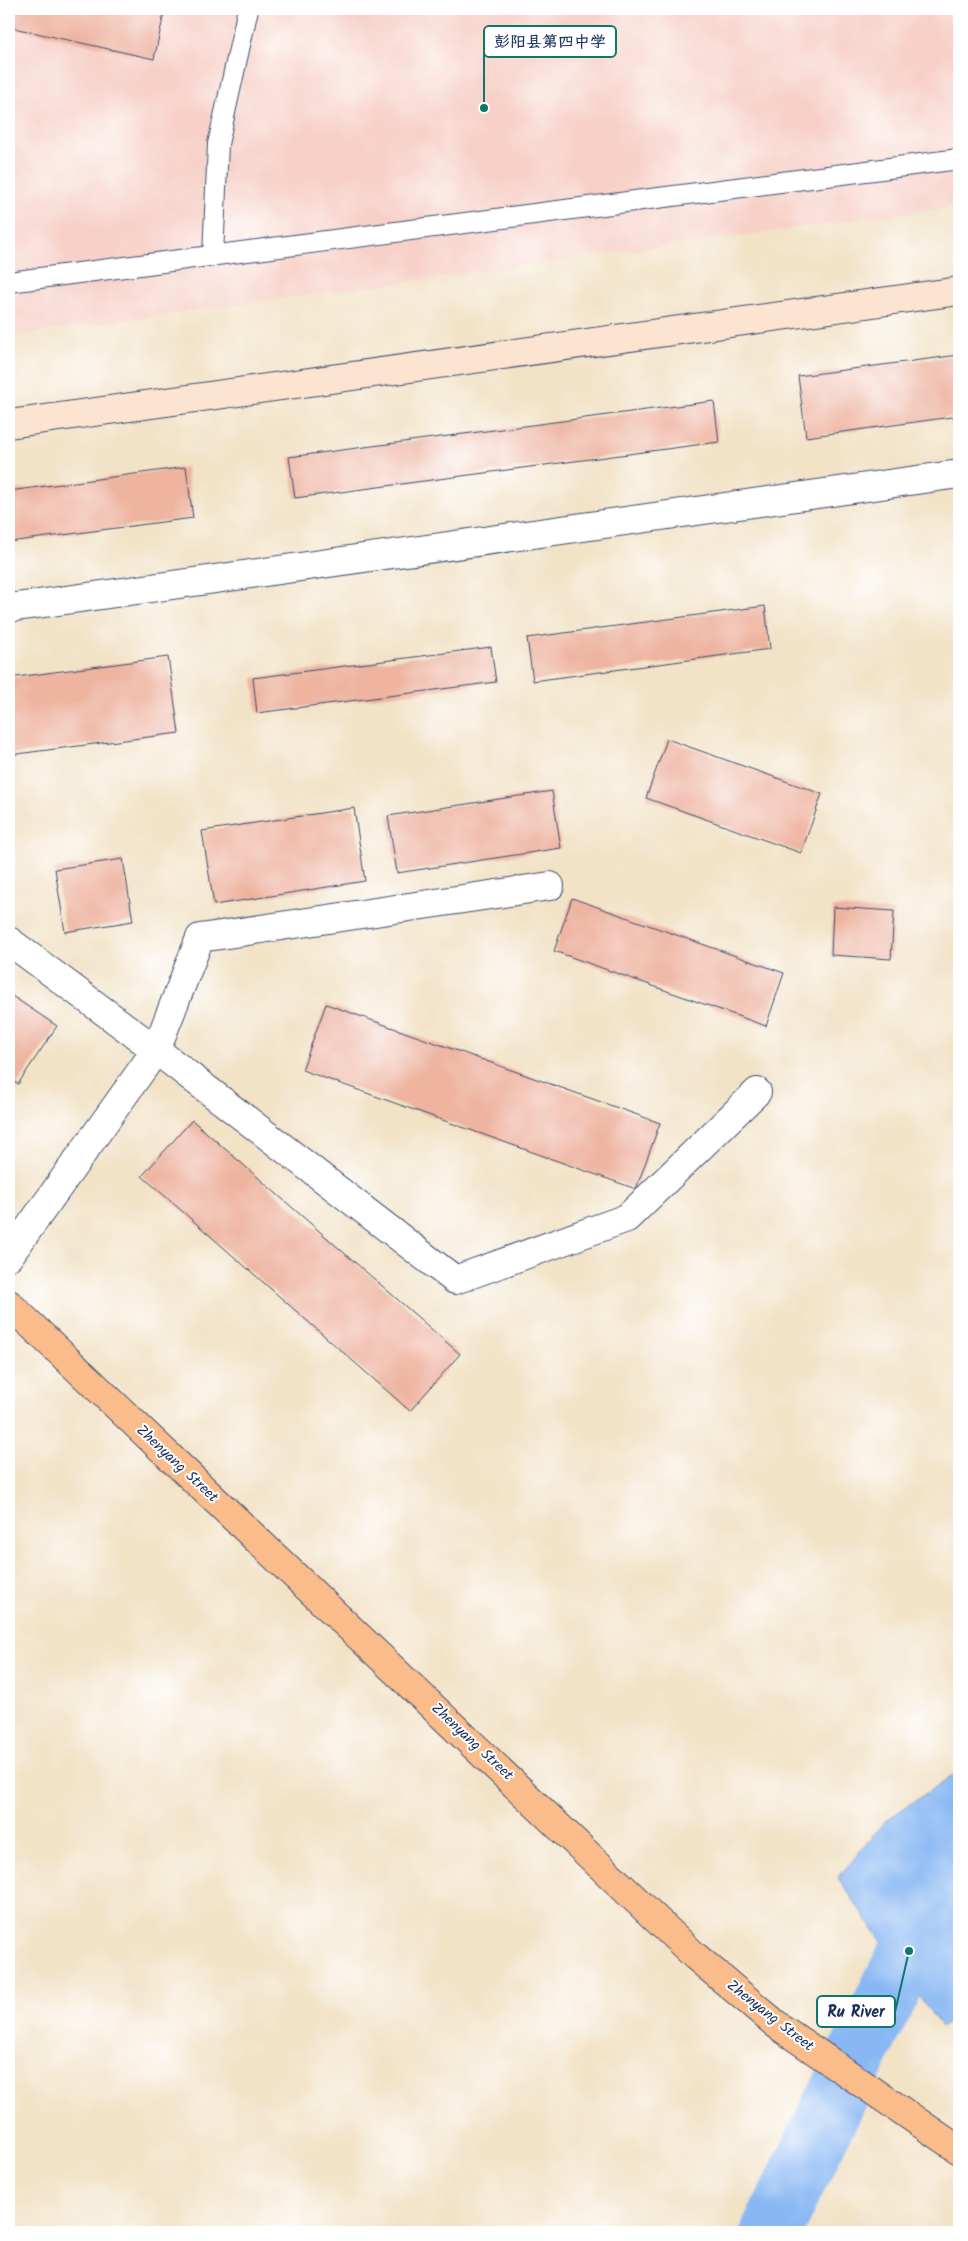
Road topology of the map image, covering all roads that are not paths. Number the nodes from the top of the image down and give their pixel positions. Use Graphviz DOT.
graph roads {
  1 [pos="248,9"];
  2 [pos="959,159"];
  3 [pos="213,256"];
  4 [pos="9,282"];
  5 [pos="959,291"];
  6 [pos="9,424"];
  7 [pos="959,474"];
  8 [pos="9,608"];
  9 [pos="550,886"];
  10 [pos="9,941"];
  11 [pos="156,1050"];
  12 [pos="757,1092"];
  13 [pos="9,1256"];
  14 [pos="9,1304"];
  15 [pos="959,2150"];
  1 -- 3 [label="lane"];
  2 -- 3 [label="lane"];
  3 -- 4 [label="lane"];
  5 -- 6 [label="street"];
  7 -- 8 [label="street"];
  9 -- 11 [label="street"];
  10 -- 11 [label="street"];
  11 -- 12 [label="street"];
  11 -- 13 [label="street"];
  14 -- 15 [label="highway, Zhenyang Street"];
}
